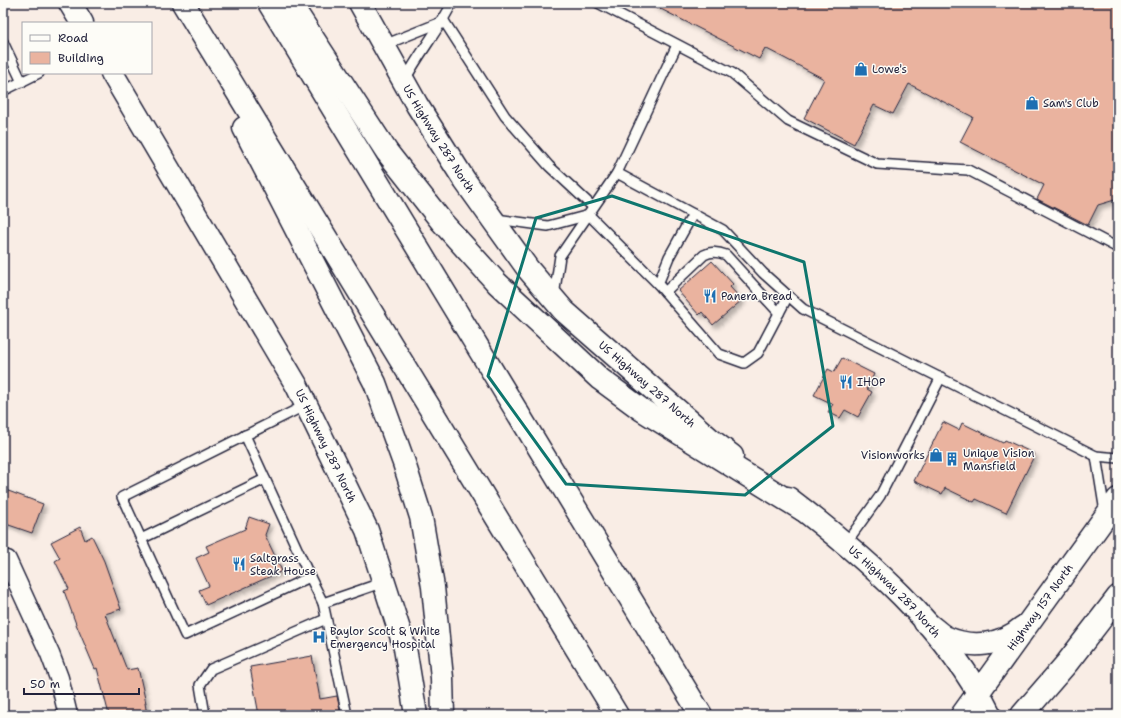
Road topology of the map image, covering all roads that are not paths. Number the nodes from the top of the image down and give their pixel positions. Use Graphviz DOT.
graph roads {
  1 [pos="70,3"];
  2 [pos="183,3"];
  3 [pos="269,3"];
  4 [pos="290,3"];
  5 [pos="360,3"];
  6 [pos="452,3"];
  7 [pos="598,3"];
  8 [pos="444,21"];
  9 [pos="81,22"];
  10 [pos="198,27"];
  11 [pos="3,42"];
  12 [pos="384,45"];
  13 [pos="677,45"];
  14 [pos="37,74"];
  15 [pos="113,74"];
  16 [pos="22,82"];
  17 [pos="404,82"];
  18 [pos="3,91"];
  19 [pos="617,174"];
  20 [pos="591,211"];
  21 [pos="693,214"];
  22 [pos="492,219"];
  23 [pos="1118,248"];
  24 [pos="658,284"];
  25 [pos="665,292"];
  26 [pos="788,296"];
  27 [pos="554,299"];
  28 [pos="779,313"];
  29 [pos="941,377"];
  30 [pos="306,405"];
  31 [pos="245,436"];
  32 [pos="1096,456"];
  33 [pos="1118,458"];
  34 [pos="265,478"];
  35 [pos="1112,507"];
  36 [pos="803,510"];
  37 [pos="141,539"];
  38 [pos="846,543"];
  39 [pos="3,559"];
  40 [pos="310,577"];
  41 [pos="384,582"];
  42 [pos="1118,597"];
  43 [pos="323,603"];
  44 [pos="326,618"];
  45 [pos="1032,620"];
  46 [pos="926,622"];
  47 [pos="1067,663"];
  48 [pos="979,693"];
  49 [pos="68,715"];
  50 [pos="205,715"];
  51 [pos="347,715"];
  52 [pos="416,715"];
  53 [pos="443,715"];
  54 [pos="617,715"];
  55 [pos="701,715"];
  56 [pos="962,715"];
  57 [pos="990,715"];
  58 [pos="1022,715"];
  59 [pos="1044,715"];
  1 -- 9 [label="main road"];
  2 -- 10 [label="main road"];
  3 -- 55 [label="main road"];
  4 -- 36 [label="main road"];
  5 -- 12 [label="main road, US Highway 287 North"];
  6 -- 8 [label="lane"];
  7 -- 13 [label="lane"];
  8 -- 12 [label="lane"];
  8 -- 17 [label="lane"];
  8 -- 20 [label="lane"];
  10 -- 53 [label="main road"];
  10 -- 54 [label="main road"];
  11 -- 16 [label="lane"];
  12 -- 17 [label="main road, US Highway 287 North"];
  13 -- 19 [label="lane"];
  13 -- 23 [label="lane"];
  14 -- 16 [label="lane"];
  15 -- 30 [label="main road, US Highway 287 North"];
  16 -- 18 [label="lane"];
  17 -- 22 [label="main road, US Highway 287 North"];
  19 -- 20 [label="lane"];
  19 -- 21 [label="lane"];
  20 -- 22 [label="lane"];
  20 -- 24 [label="lane"];
  20 -- 27 [label="lane"];
  21 -- 24 [label="lane"];
  21 -- 26 [label="lane"];
  22 -- 27 [label="main road, US Highway 287 North"];
  24 -- 25 [label="lane"];
  25 -- 28 [label="lane"];
  25 -- 28 [label="lane"];
  26 -- 28 [label="lane"];
  26 -- 29 [label="lane"];
  27 -- 36 [label="main road, US Highway 287 North"];
  29 -- 32 [label="lane"];
  29 -- 38 [label="lane"];
  30 -- 31 [label="lane"];
  30 -- 41 [label="main road, US Highway 287 North"];
  31 -- 34 [label="lane"];
  31 -- 37 [label="lane"];
  32 -- 33 [label="lane"];
  32 -- 35 [label="lane"];
  34 -- 37 [label="lane"];
  34 -- 40 [label="lane"];
  35 -- 45 [label="main road, Highway 157 North"];
  36 -- 38 [label="main road, US Highway 287 North"];
  37 -- 40 [label="lane"];
  38 -- 46 [label="main road, US Highway 287 North"];
  39 -- 49 [label="street"];
  40 -- 43 [label="lane"];
  41 -- 43 [label="lane"];
  41 -- 52 [label="main road, US Highway 287 North"];
  42 -- 47 [label="main road"];
  43 -- 44 [label="lane"];
  44 -- 50 [label="lane"];
  44 -- 51 [label="lane"];
  45 -- 46 [label="main road"];
  45 -- 48 [label="main road, Highway 157 North"];
  46 -- 48 [label="main road, US Highway 287 North"];
  47 -- 58 [label="main road"];
  47 -- 59 [label="main road"];
  48 -- 56 [label="main road, Highway 157 North"];
  48 -- 57 [label="main road, US Highway 287 North"];
}
